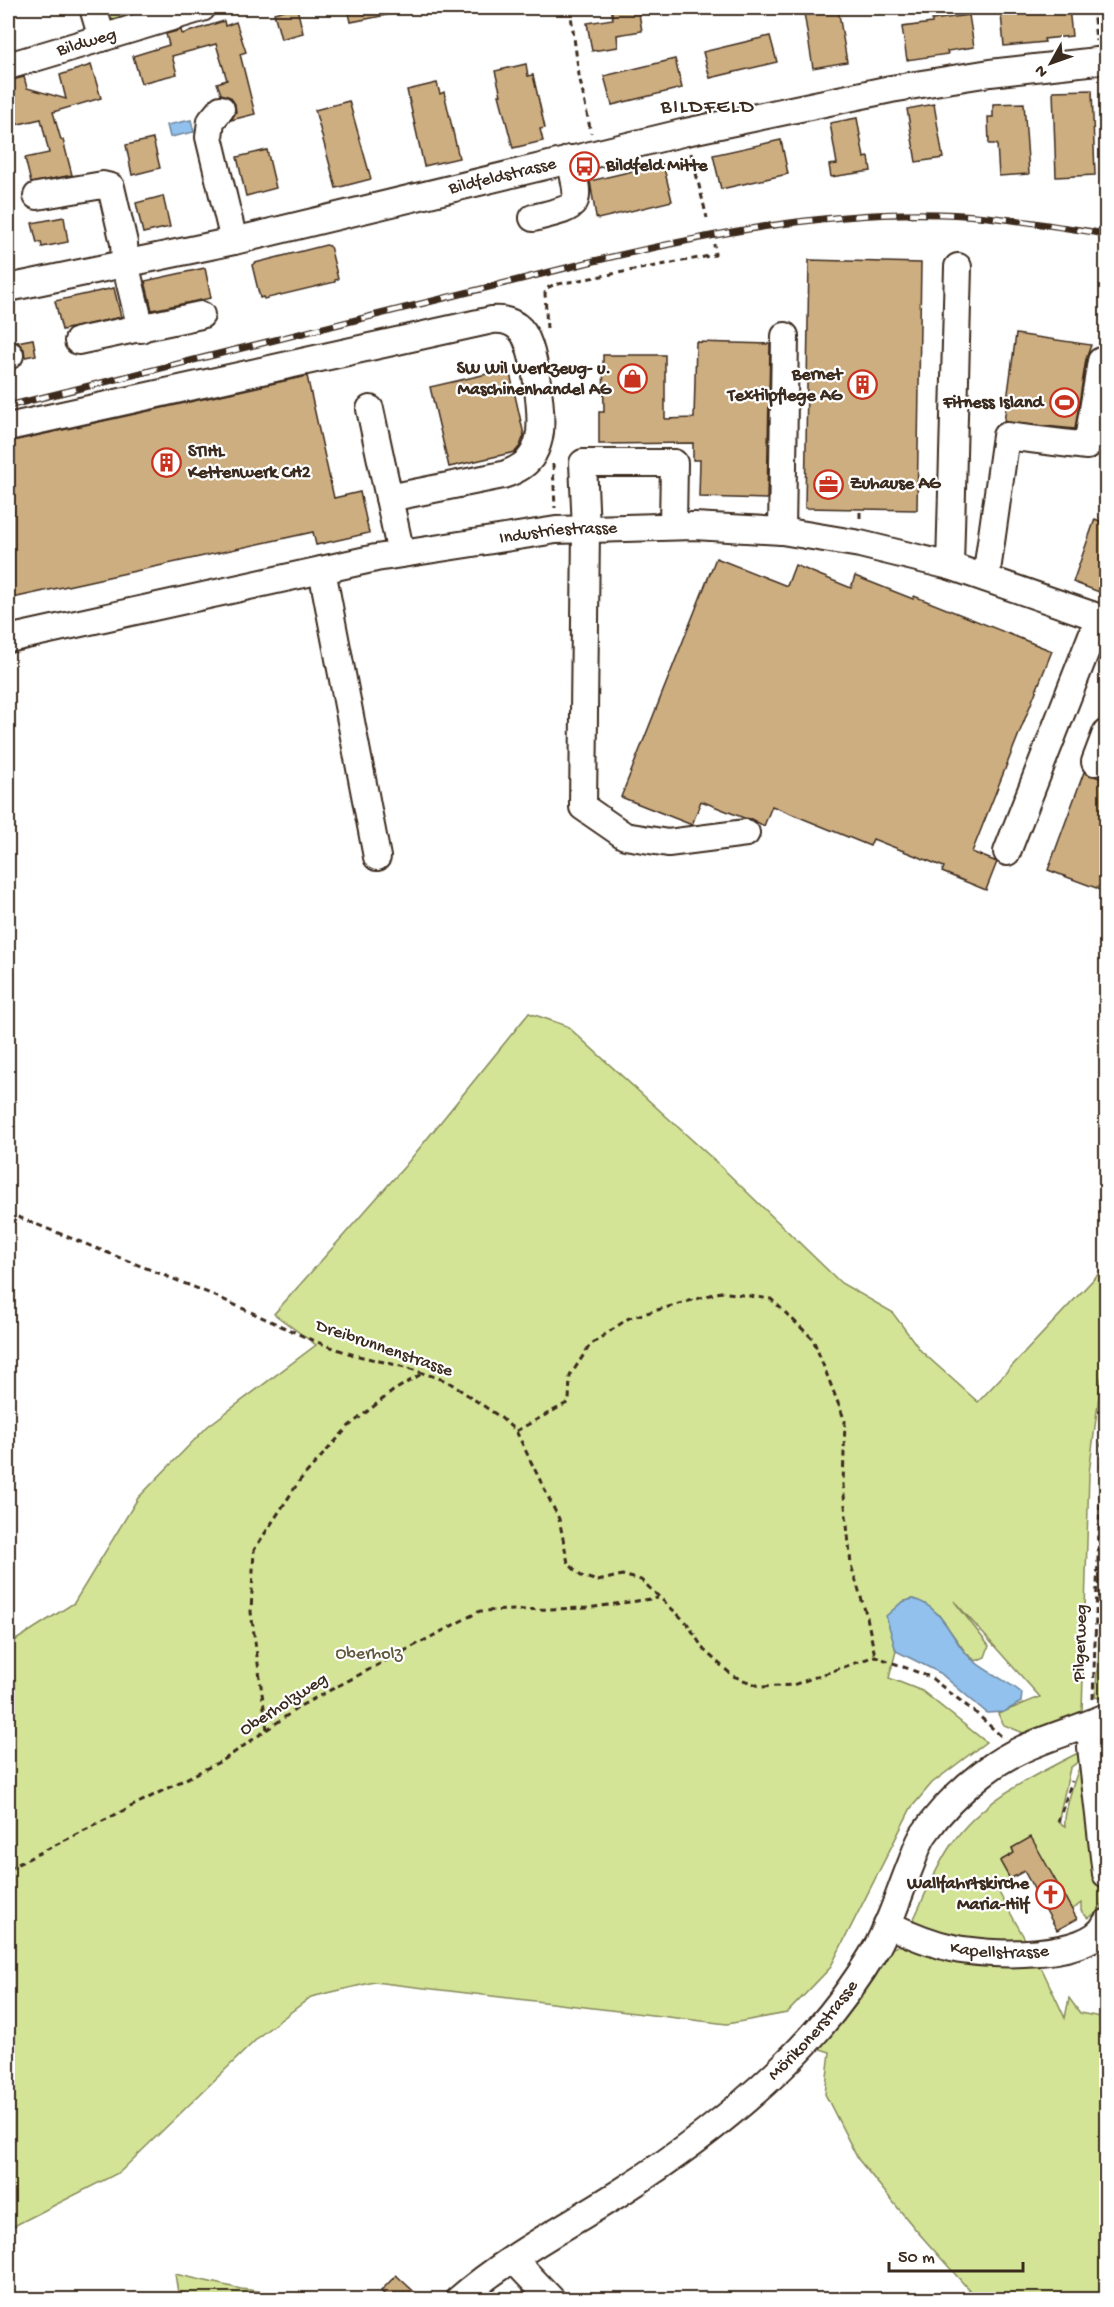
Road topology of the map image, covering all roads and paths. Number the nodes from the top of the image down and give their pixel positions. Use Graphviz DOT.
graph roads {
  1 [pos="93,8"];
  2 [pos="202,8"];
  3 [pos="570,8"];
  4 [pos="1003,8"];
  5 [pos="1093,8"];
  6 [pos="946,14"];
  7 [pos="102,38"];
  8 [pos="1102,60"];
  9 [pos="8,66"];
  10 [pos="221,109"];
  11 [pos="595,153"];
  12 [pos="692,157"];
  13 [pos="570,159"];
  14 [pos="38,196"];
  15 [pos="533,218"];
  16 [pos="707,218"];
  17 [pos="234,241"];
  18 [pos="714,244"];
  19 [pos="125,263"];
  20 [pos="958,267"];
  21 [pos="8,288"];
  22 [pos="201,315"];
  23 [pos="141,329"];
  24 [pos="785,336"];
  25 [pos="547,340"];
  26 [pos="78,341"];
  27 [pos="1101,361"];
  28 [pos="370,409"];
  29 [pos="8,426"];
  30 [pos="553,459"];
  31 [pos="389,498"];
  32 [pos="673,526"];
  33 [pos="586,529"];
  34 [pos="556,530"];
  35 [pos="782,531"];
  36 [pos="401,554"];
  37 [pos="950,566"];
  38 [pos="322,570"];
  39 [pos="986,578"];
  40 [pos="1103,619"];
  41 [pos="8,639"];
  42 [pos="1107,733"];
  43 [pos="1095,762"];
  44 [pos="746,833"];
  45 [pos="1007,852"];
  46 [pos="376,857"];
  47 [pos="8,1213"];
  48 [pos="423,1373"];
  49 [pos="1107,1422"];
  50 [pos="516,1431"];
  51 [pos="658,1598"];
  52 [pos="875,1656"];
  53 [pos="1102,1719"];
  54 [pos="267,1730"];
  55 [pos="1017,1750"];
  56 [pos="8,1869"];
  57 [pos="1107,1874"];
  58 [pos="1107,1923"];
  59 [pos="887,1924"];
  60 [pos="513,2259"];
  61 [pos="458,2300"];
  62 [pos="552,2300"];
  1 -- 7 [label="street"];
  2 -- 7 [label="street, Bildweg"];
  3 -- 11 [label="path"];
  4 -- 6 [label="path"];
  5 -- 8 [label="path"];
  7 -- 9 [label="street, Bildweg"];
  8 -- 11 [label="street, Bildfeldstrasse"];
  10 -- 17 [label="street"];
  11 -- 13 [label="street, Bildfeldstrasse"];
  12 -- 16 [label="path"];
  13 -- 15 [label="street"];
  13 -- 17 [label="street, Bildfeldstrasse"];
  14 -- 19 [label="street"];
  17 -- 19 [label="street, Bildfeldstrasse"];
  18 -- 25 [label="path"];
  19 -- 21 [label="street, Bildfeldstrasse"];
  19 -- 23 [label="street"];
  20 -- 37 [label="street"];
  22 -- 23 [label="street"];
  23 -- 26 [label="street"];
  24 -- 35 [label="street"];
  27 -- 39 [label="street"];
  28 -- 31 [label="street"];
  29 -- 31 [label="street"];
  30 -- 34 [label="path"];
  31 -- 36 [label="street"];
  32 -- 33 [label="street, Industriestrasse"];
  32 -- 33 [label="street"];
  32 -- 35 [label="street, Industriestrasse"];
  33 -- 34 [label="street, Industriestrasse"];
  33 -- 44 [label="street"];
  34 -- 36 [label="street, Industriestrasse"];
  35 -- 37 [label="street, Industriestrasse"];
  36 -- 38 [label="street, Industriestrasse"];
  37 -- 39 [label="street, Industriestrasse"];
  38 -- 41 [label="street, Industriestrasse"];
  38 -- 46 [label="street"];
  39 -- 40 [label="street, Industriestrasse"];
  40 -- 45 [label="street"];
  42 -- 43 [label="street"];
  47 -- 48 [label="path, Dreibrunnenstrasse"];
  48 -- 50 [label="path, Dreibrunnenstrasse"];
  48 -- 54 [label="path"];
  49 -- 53 [label="path, Pilgerweg"];
  50 -- 51 [label="path, Dreibrunnenstrasse"];
  50 -- 52 [label="path"];
  51 -- 52 [label="path, Dreibrunnenstrasse"];
  51 -- 54 [label="path, Oberholzweg"];
  52 -- 55 [label="path"];
  53 -- 55 [label="street, Mörikonerstrasse"];
  53 -- 57 [label="street"];
  54 -- 56 [label="path, Oberholzweg"];
  55 -- 59 [label="street, Mörikonerstrasse"];
  58 -- 59 [label="street, Kapellstrasse"];
  59 -- 60 [label="street, Mörikonerstrasse"];
  60 -- 61 [label="street, Mörikonerstrasse"];
  60 -- 62 [label="street"];
}
